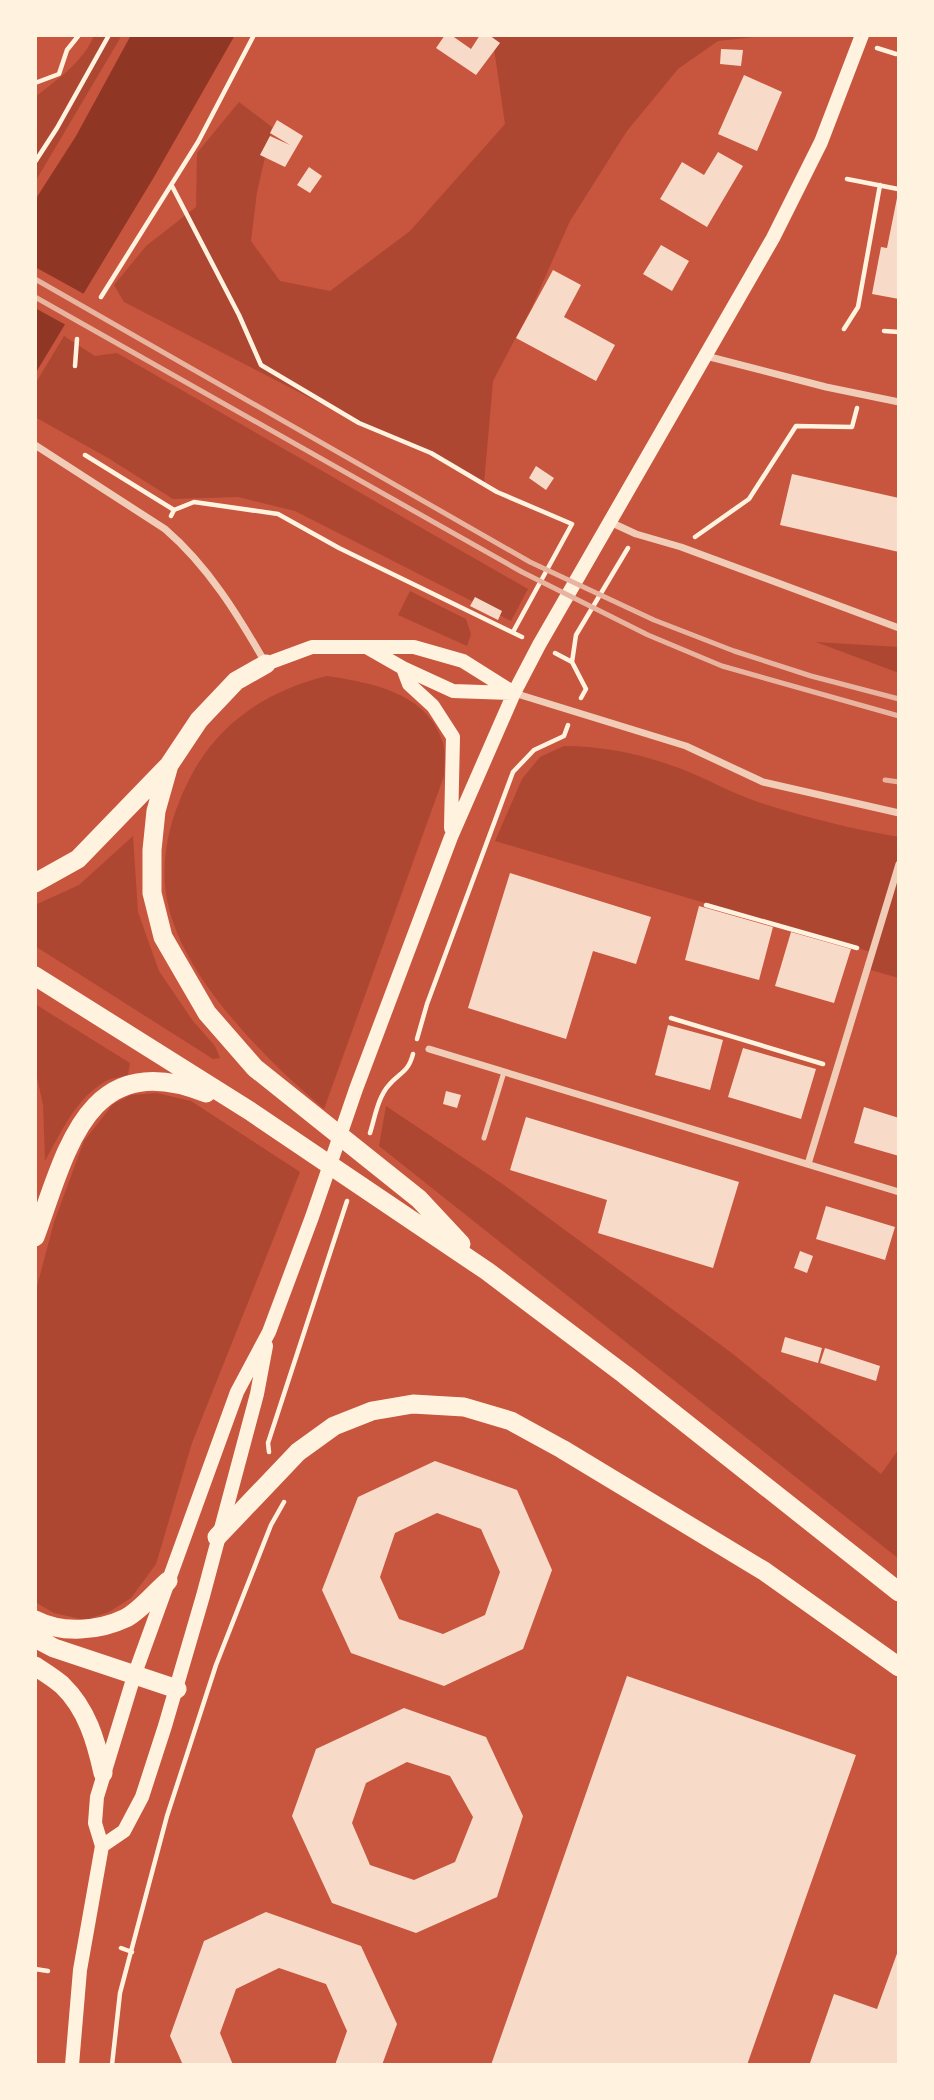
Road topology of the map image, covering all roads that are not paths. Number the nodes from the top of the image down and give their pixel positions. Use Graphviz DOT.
graph roads {
  1 [pos="862,35"];
  2 [pos="705,356"];
  3 [pos="899,402"];
  4 [pos="35,445"];
  5 [pos="609,522"];
  6 [pos="899,628"];
  7 [pos="366,647"];
  8 [pos="266,664"];
  9 [pos="403,668"];
  10 [pos="514,693"];
  11 [pos="169,765"];
  12 [pos="899,813"];
  13 [pos="451,837"];
  14 [pos="899,864"];
  15 [pos="35,883"];
  16 [pos="35,976"];
  17 [pos="429,1049"];
  18 [pos="504,1072"];
  19 [pos="250,1111"];
  20 [pos="484,1138"];
  21 [pos="808,1164"];
  22 [pos="899,1192"];
  23 [pos="35,1237"];
  24 [pos="487,1271"];
  25 [pos="269,1332"];
  26 [pos="217,1537"];
  27 [pos="168,1581"];
  28 [pos="899,1592"];
  29 [pos="35,1620"];
  30 [pos="35,1638"];
  31 [pos="35,1666"];
  32 [pos="899,1667"];
  33 [pos="134,1676"];
  34 [pos="177,1689"];
  35 [pos="103,1773"];
  36 [pos="102,1846"];
  37 [pos="74,2061"];
  1 -- 2 [label="main road"];
  2 -- 3 [label="street"];
  2 -- 5 [label="main road"];
  4 -- 8 [label="street"];
  5 -- 6 [label="street"];
  5 -- 10 [label="main road"];
  7 -- 8 [label="main road"];
  7 -- 9 [label="main road"];
  7 -- 10 [label="main road"];
  8 -- 11 [label="highway"];
  9 -- 10 [label="main road"];
  9 -- 13 [label="main road"];
  10 -- 12 [label="street"];
  10 -- 13 [label="main road"];
  11 -- 15 [label="highway"];
  11 -- 24 [label="highway"];
  13 -- 25 [label="main road"];
  14 -- 21 [label="street"];
  16 -- 19 [label="highway"];
  17 -- 18 [label="street"];
  18 -- 20 [label="lane"];
  18 -- 21 [label="street"];
  19 -- 23 [label="highway"];
  19 -- 24 [label="highway"];
  21 -- 22 [label="street"];
  24 -- 28 [label="highway"];
  25 -- 26 [label="main road"];
  25 -- 27 [label="main road"];
  26 -- 32 [label="highway"];
  26 -- 34 [label="main road"];
  27 -- 29 [label="highway"];
  27 -- 33 [label="main road"];
  30 -- 33 [label="highway"];
  31 -- 35 [label="highway"];
  33 -- 34 [label="highway"];
  33 -- 35 [label="main road"];
  34 -- 36 [label="main road"];
  35 -- 36 [label="main road"];
  36 -- 37 [label="main road"];
}
